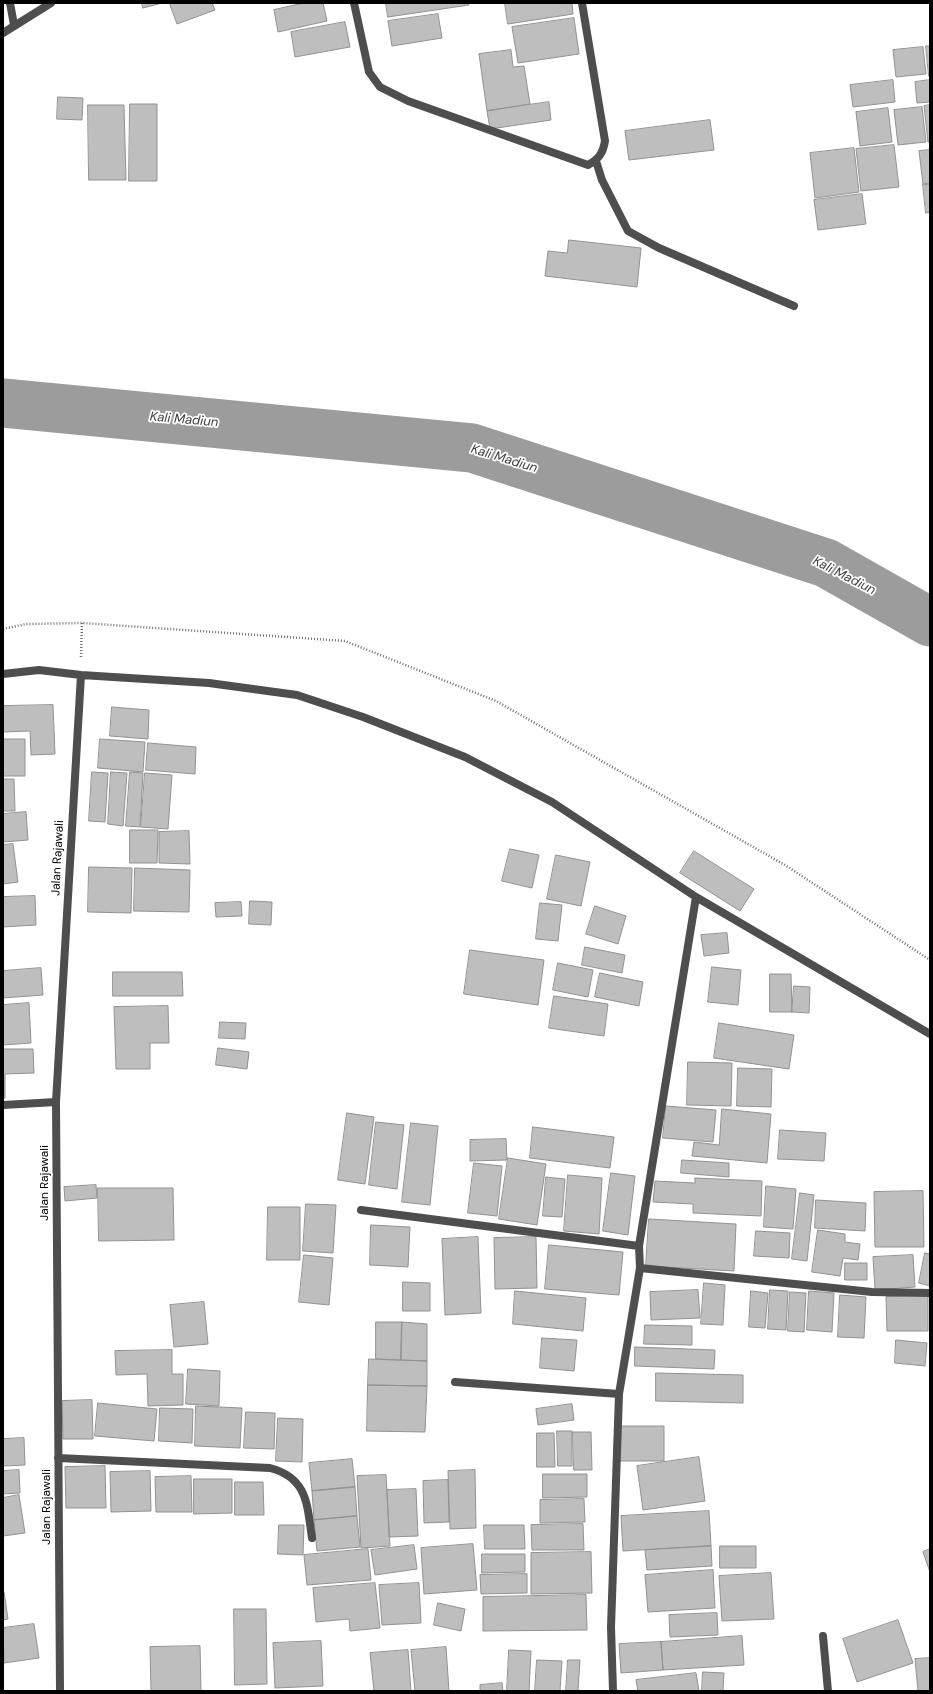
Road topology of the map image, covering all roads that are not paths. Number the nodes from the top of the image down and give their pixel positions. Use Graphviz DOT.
graph roads {
  1 [pos="10,3"];
  2 [pos="51,3"];
  3 [pos="354,3"];
  4 [pos="582,3"];
  5 [pos="14,25"];
  6 [pos="3,33"];
  7 [pos="596,161"];
  8 [pos="794,306"];
  9 [pos="3,674"];
  10 [pos="81,675"];
  11 [pos="696,897"];
  12 [pos="930,1034"];
  13 [pos="56,1102"];
  14 [pos="3,1105"];
  15 [pos="361,1210"];
  16 [pos="639,1246"];
  17 [pos="640,1268"];
  18 [pos="930,1293"];
  19 [pos="455,1382"];
  20 [pos="619,1394"];
  21 [pos="58,1458"];
  22 [pos="312,1538"];
  23 [pos="823,1636"];
  24 [pos="60,1691"];
  25 [pos="613,1691"];
  26 [pos="828,1691"];
  1 -- 5 [label="street"];
  2 -- 5 [label="street"];
  3 -- 7 [label="street"];
  4 -- 7 [label="street"];
  5 -- 6 [label="street"];
  7 -- 8 [label="street"];
  9 -- 10 [label="street"];
  10 -- 11 [label="street"];
  10 -- 13 [label="street, Jalan Rajawali"];
  11 -- 12 [label="street"];
  11 -- 16 [label="street"];
  13 -- 14 [label="street"];
  13 -- 21 [label="street, Jalan Rajawali"];
  15 -- 16 [label="street"];
  16 -- 17 [label="street"];
  17 -- 18 [label="street"];
  17 -- 20 [label="street"];
  19 -- 20 [label="street"];
  20 -- 25 [label="street"];
  21 -- 22 [label="street"];
  21 -- 24 [label="street, Jalan Rajawali"];
  23 -- 26 [label="street"];
}
